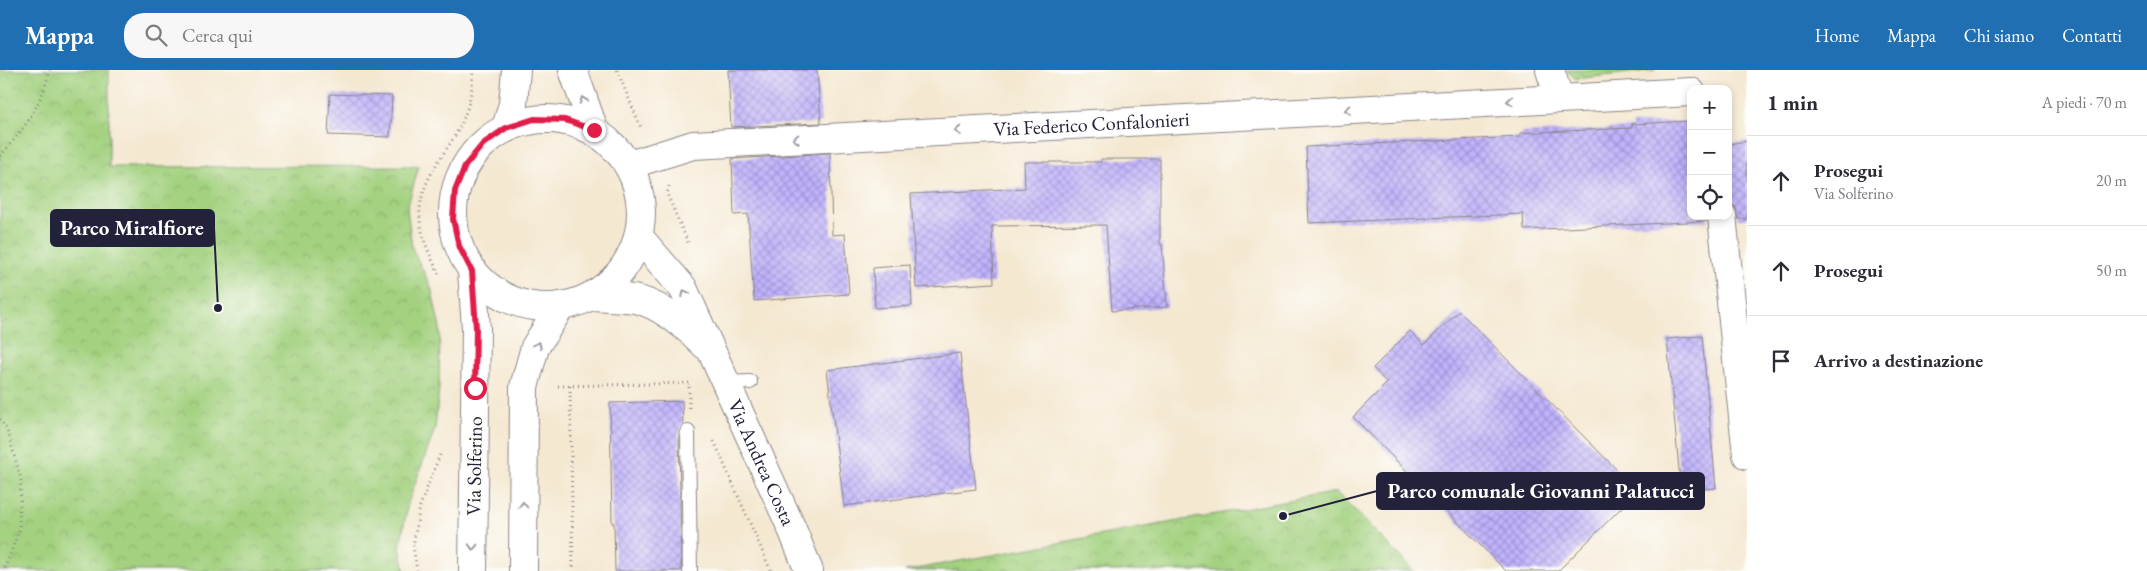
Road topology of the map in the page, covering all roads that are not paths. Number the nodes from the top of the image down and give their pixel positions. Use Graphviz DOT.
graph roads {
  1 [pos="516,70"];
  2 [pos="572,70"];
  3 [pos="1550,70"];
  4 [pos="1687,92"];
  5 [pos="1559,98"];
  6 [pos="506,128"];
  7 [pos="594,130"];
  8 [pos="629,165"];
  9 [pos="1722,220"];
  10 [pos="638,236"];
  11 [pos="472,271"];
  12 [pos="592,296"];
  13 [pos="561,306"];
  14 [pos="714,353"];
  15 [pos="1744,399"];
  16 [pos="688,432"];
  17 [pos="1747,455"];
  18 [pos="473,571"];
  19 [pos="523,571"];
  20 [pos="690,571"];
  21 [pos="809,571"];
  1 -- 6 [label="street"];
  7 -- 2 [label="street, one-way"];
  3 -- 5 [label="street"];
  4 -- 5 [label="street, Via Federico Confalonieri"];
  5 -- 8 [label="street, Via Federico Confalonieri, one-way"];
  6 -- 7 [label="street"];
  6 -- 11 [label="street"];
  7 -- 8 [label="street"];
  8 -- 10 [label="street"];
  9 -- 15 [label="street"];
  10 -- 12 [label="street"];
  14 -- 10 [label="street, Via Andrea Costa, one-way"];
  11 -- 13 [label="street"];
  11 -- 18 [label="street, Via Solferino, one-way"];
  12 -- 13 [label="street"];
  12 -- 14 [label="street, Via Andrea Costa"];
  19 -- 13 [label="street, one-way"];
  14 -- 21 [label="street, Via Andrea Costa"];
  15 -- 17 [label="street"];
  16 -- 20 [label="lane"];
}
